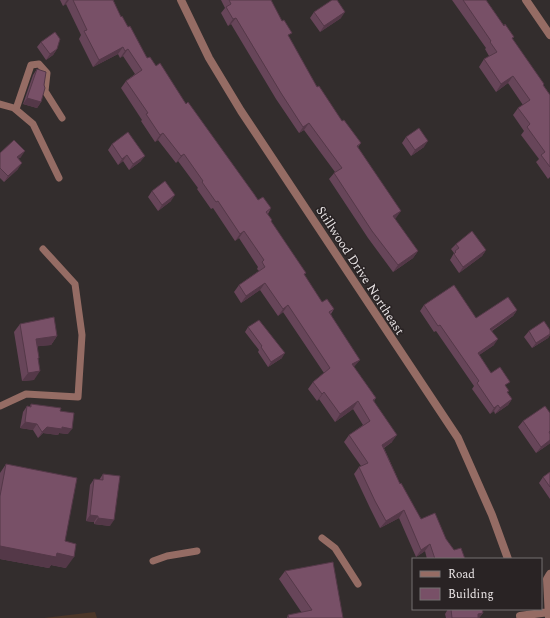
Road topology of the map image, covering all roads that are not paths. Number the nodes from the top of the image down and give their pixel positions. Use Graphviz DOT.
graph roads {
  1 [pos="180,0"];
  2 [pos="526,0"];
  3 [pos="550,35"];
  4 [pos="0,104"];
  5 [pos="16,109"];
  6 [pos="62,118"];
  7 [pos="58,178"];
  8 [pos="43,249"];
  9 [pos="0,406"];
  10 [pos="322,538"];
  11 [pos="197,551"];
  12 [pos="508,558"];
  13 [pos="153,561"];
  14 [pos="550,574"];
  15 [pos="358,584"];
  16 [pos="520,614"];
  17 [pos="549,615"];
  1 -- 12 [label="street, Stillwood Drive Northeast"];
  2 -- 3 [label="street"];
  4 -- 5 [label="lane"];
  5 -- 6 [label="lane"];
  5 -- 7 [label="lane"];
  8 -- 9 [label="lane"];
  10 -- 15 [label="lane"];
  11 -- 13 [label="lane"];
  14 -- 17 [label="street"];
  16 -- 17 [label="street"];
}
